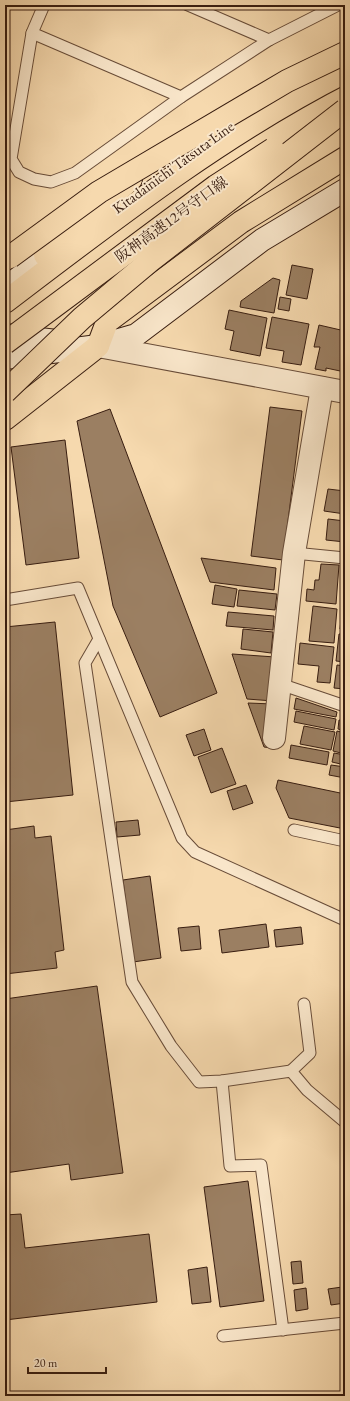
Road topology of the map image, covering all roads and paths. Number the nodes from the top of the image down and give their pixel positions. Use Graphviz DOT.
graph roads {
  1 [pos="44,5"];
  2 [pos="188,5"];
  3 [pos="330,6"];
  4 [pos="32,33"];
  5 [pos="269,40"];
  6 [pos="345,44"];
  7 [pos="345,53"];
  8 [pos="345,72"];
  9 [pos="181,97"];
  10 [pos="345,109"];
  11 [pos="345,158"];
  12 [pos="345,190"];
  13 [pos="5,261"];
  14 [pos="24,274"];
  15 [pos="5,288"];
  16 [pos="5,302"];
  17 [pos="5,335"];
  18 [pos="5,343"];
  19 [pos="98,346"];
  20 [pos="5,358"];
  21 [pos="322,388"];
  22 [pos="5,392"];
  23 [pos="345,392"];
  24 [pos="5,419"];
  25 [pos="294,552"];
  26 [pos="345,558"];
  27 [pos="5,600"];
  28 [pos="99,639"];
  29 [pos="280,684"];
  30 [pos="345,706"];
  31 [pos="274,738"];
  32 [pos="294,830"];
  33 [pos="345,840"];
  34 [pos="345,920"];
  35 [pos="304,1004"];
  36 [pos="291,1071"];
  37 [pos="222,1081"];
  38 [pos="345,1122"];
  39 [pos="345,1323"];
  40 [pos="283,1330"];
  41 [pos="223,1336"];
  1 -- 4 [label="lane"];
  2 -- 5 [label="lane"];
  3 -- 5 [label="lane"];
  4 -- 9 [label="lane"];
  4 -- 9 [label="lane"];
  5 -- 9 [label="lane"];
  6 -- 14 [label="highway, bridge"];
  7 -- 13 [label="highway, bridge"];
  7 -- 14 [label="main road, Kitadainichi Tatsuta Line"];
  8 -- 16 [label="highway"];
  10 -- 18 [label="highway, 阪神高速12号守口線, bridge"];
  10 -- 22 [label="highway, bridge"];
  11 -- 19 [label="highway"];
  12 -- 19 [label="main road"];
  14 -- 15 [label="main road, Kitadainichi Tatsuta Line"];
  17 -- 19 [label="main road"];
  19 -- 20 [label="main road"];
  19 -- 21 [label="main road"];
  19 -- 24 [label="highway"];
  21 -- 23 [label="main road"];
  21 -- 25 [label="main road"];
  25 -- 26 [label="lane"];
  25 -- 29 [label="main road"];
  27 -- 28 [label="lane"];
  28 -- 34 [label="lane"];
  28 -- 37 [label="lane"];
  29 -- 30 [label="lane"];
  29 -- 31 [label="main road"];
  32 -- 33 [label="lane"];
  35 -- 36 [label="lane"];
  36 -- 37 [label="lane"];
  36 -- 38 [label="lane"];
  37 -- 40 [label="lane"];
  39 -- 40 [label="lane"];
  40 -- 41 [label="lane"];
}
